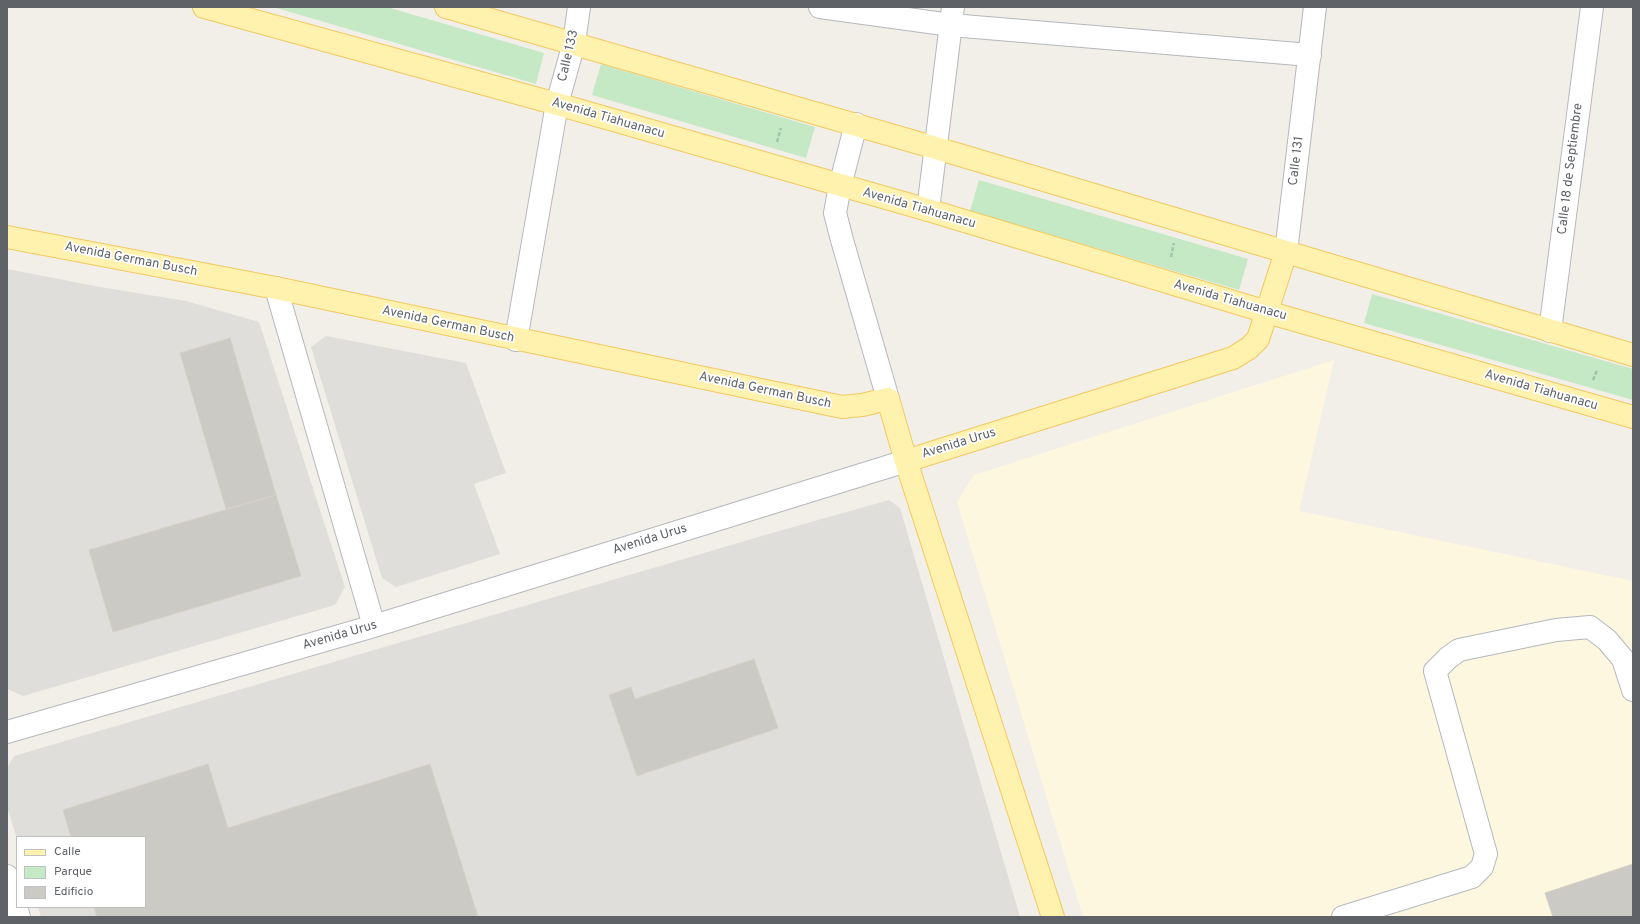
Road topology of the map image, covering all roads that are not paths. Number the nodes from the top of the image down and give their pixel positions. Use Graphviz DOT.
graph roads {
  1 [pos="204,7"];
  2 [pos="446,7"];
  3 [pos="579,7"];
  4 [pos="820,7"];
  5 [pos="1316,7"];
  6 [pos="1592,7"];
  7 [pos="952,16"];
  8 [pos="574,43"];
  9 [pos="1310,55"];
  10 [pos="557,104"];
  11 [pos="856,124"];
  12 [pos="936,148"];
  13 [pos="840,186"];
  14 [pos="928,210"];
  15 [pos="7,237"];
  16 [pos="1286,252"];
  17 [pos="276,288"];
  18 [pos="1268,312"];
  19 [pos="1550,331"];
  20 [pos="516,340"];
  21 [pos="1633,355"];
  22 [pos="888,399"];
  23 [pos="1633,417"];
  24 [pos="906,461"];
  25 [pos="374,626"];
  26 [pos="1633,690"];
  27 [pos="7,732"];
  28 [pos="7,876"];
  29 [pos="16,907"];
  30 [pos="1053,917"];
  31 [pos="1343,917"];
  1 -- 10 [label="main road, Avenida Tiahuanacu"];
  2 -- 8 [label="main road"];
  3 -- 8 [label="street, Calle 133"];
  4 -- 7 [label="street"];
  5 -- 9 [label="street, Calle 131"];
  6 -- 19 [label="street, Calle 18 de Septiembre"];
  7 -- 9 [label="street"];
  7 -- 12 [label="street"];
  8 -- 10 [label="street, Calle 133"];
  8 -- 11 [label="main road"];
  9 -- 16 [label="street, Calle 131"];
  10 -- 13 [label="main road, Avenida Tiahuanacu"];
  10 -- 20 [label="street, Calle 133"];
  11 -- 12 [label="main road"];
  11 -- 13 [label="street"];
  12 -- 14 [label="street"];
  12 -- 16 [label="main road"];
  13 -- 14 [label="main road, Avenida Tiahuanacu"];
  13 -- 22 [label="street"];
  14 -- 18 [label="main road, Avenida Tiahuanacu"];
  15 -- 17 [label="main road, Avenida German Busch"];
  16 -- 18 [label="main road, Calle 131"];
  16 -- 19 [label="main road"];
  17 -- 20 [label="main road, Avenida German Busch"];
  17 -- 25 [label="street"];
  18 -- 23 [label="main road, Avenida Tiahuanacu"];
  18 -- 24 [label="main road, Avenida Urus"];
  19 -- 21 [label="main road"];
  20 -- 22 [label="main road, Avenida German Busch"];
  22 -- 24 [label="main road"];
  24 -- 25 [label="street, Avenida Urus"];
  24 -- 30 [label="main road"];
  25 -- 27 [label="street, Avenida Urus"];
  26 -- 31 [label="street"];
  28 -- 29 [label="street"];
}
